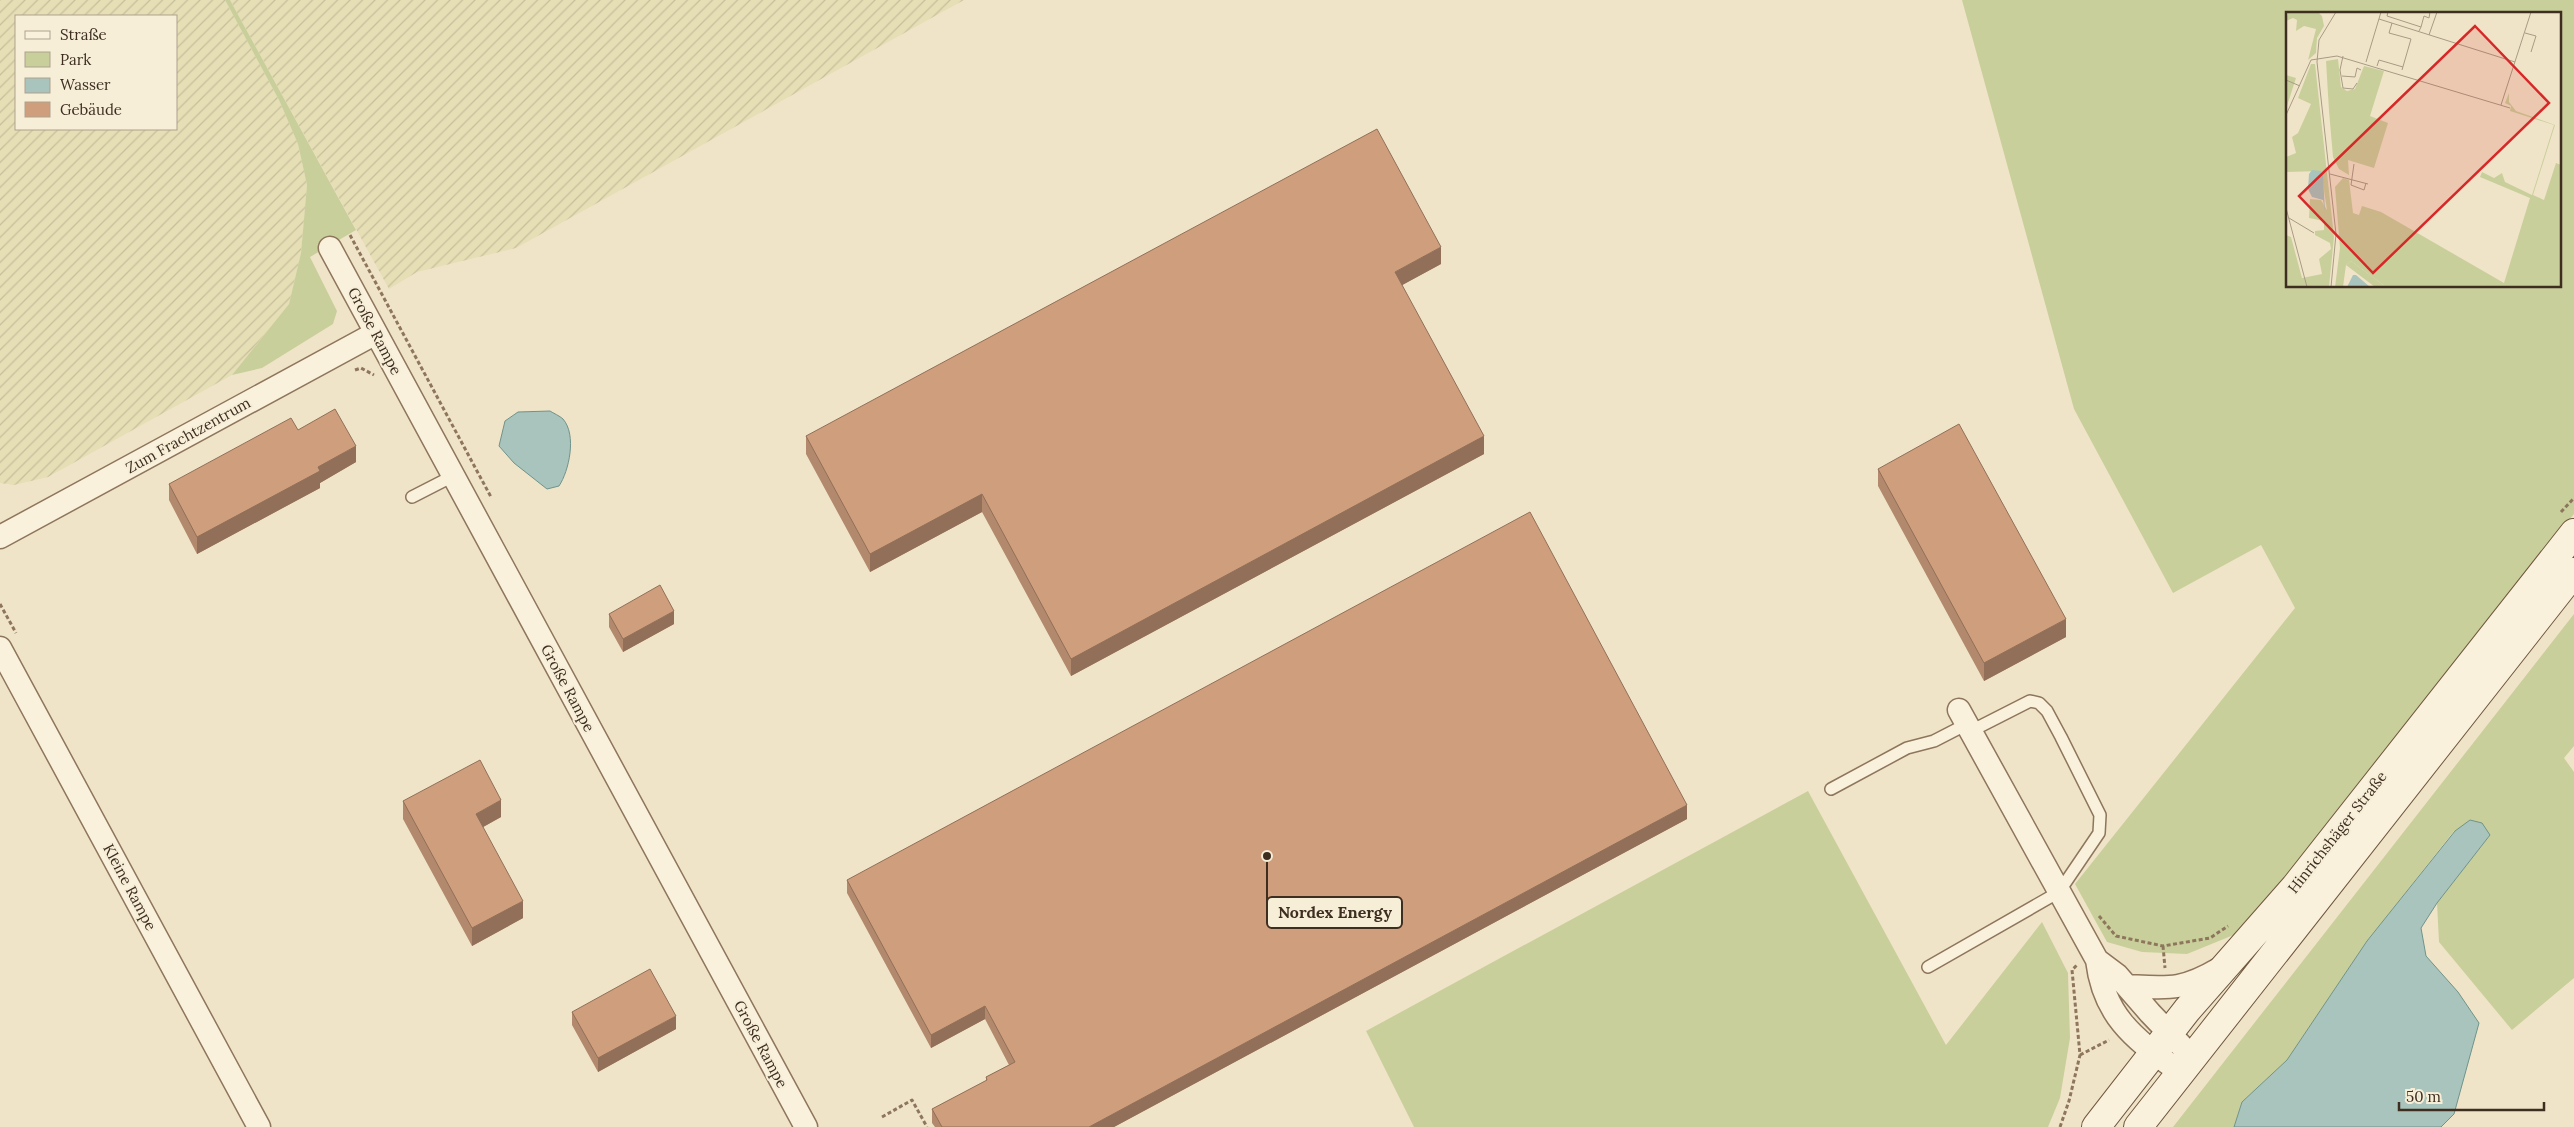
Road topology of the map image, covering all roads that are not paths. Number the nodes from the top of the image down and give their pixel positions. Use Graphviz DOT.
graph roads {
  1 [pos="330,248"];
  2 [pos="376,333"];
  3 [pos="453,476"];
  4 [pos="412,498"];
  5 [pos="2574,533"];
  6 [pos="0,537"];
  7 [pos="2574,572"];
  8 [pos="0,648"];
  9 [pos="1966,722"];
  10 [pos="1831,789"];
  11 [pos="2059,892"];
  12 [pos="2094,956"];
  13 [pos="2226,964"];
  14 [pos="1928,967"];
  15 [pos="2127,986"];
  16 [pos="2161,1042"];
  17 [pos="2187,1065"];
  18 [pos="259,1127"];
  19 [pos="806,1127"];
  20 [pos="2096,1127"];
  21 [pos="2138,1127"];
  1 -- 2 [label="street, Große Rampe"];
  2 -- 3 [label="street, Große Rampe"];
  2 -- 6 [label="street, Zum Frachtzentrum"];
  3 -- 4 [label="lane"];
  3 -- 19 [label="street, Große Rampe"];
  5 -- 13 [label="main road, Hinrichshäger Straße"];
  7 -- 17 [label="main road, Hinrichshäger Straße"];
  8 -- 18 [label="street, Kleine Rampe"];
  9 -- 10 [label="lane"];
  9 -- 11 [label="street"];
  9 -- 11 [label="lane"];
  11 -- 12 [label="street"];
  11 -- 14 [label="lane"];
  12 -- 15 [label="street"];
  12 -- 16 [label="street"];
  13 -- 15 [label="street"];
  13 -- 16 [label="main road, Hinrichshäger Straße"];
  15 -- 16 [label="street"];
  16 -- 17 [label="street"];
  16 -- 20 [label="main road, Hinrichshäger Straße"];
  17 -- 21 [label="main road, Hinrichshäger Straße"];
}
